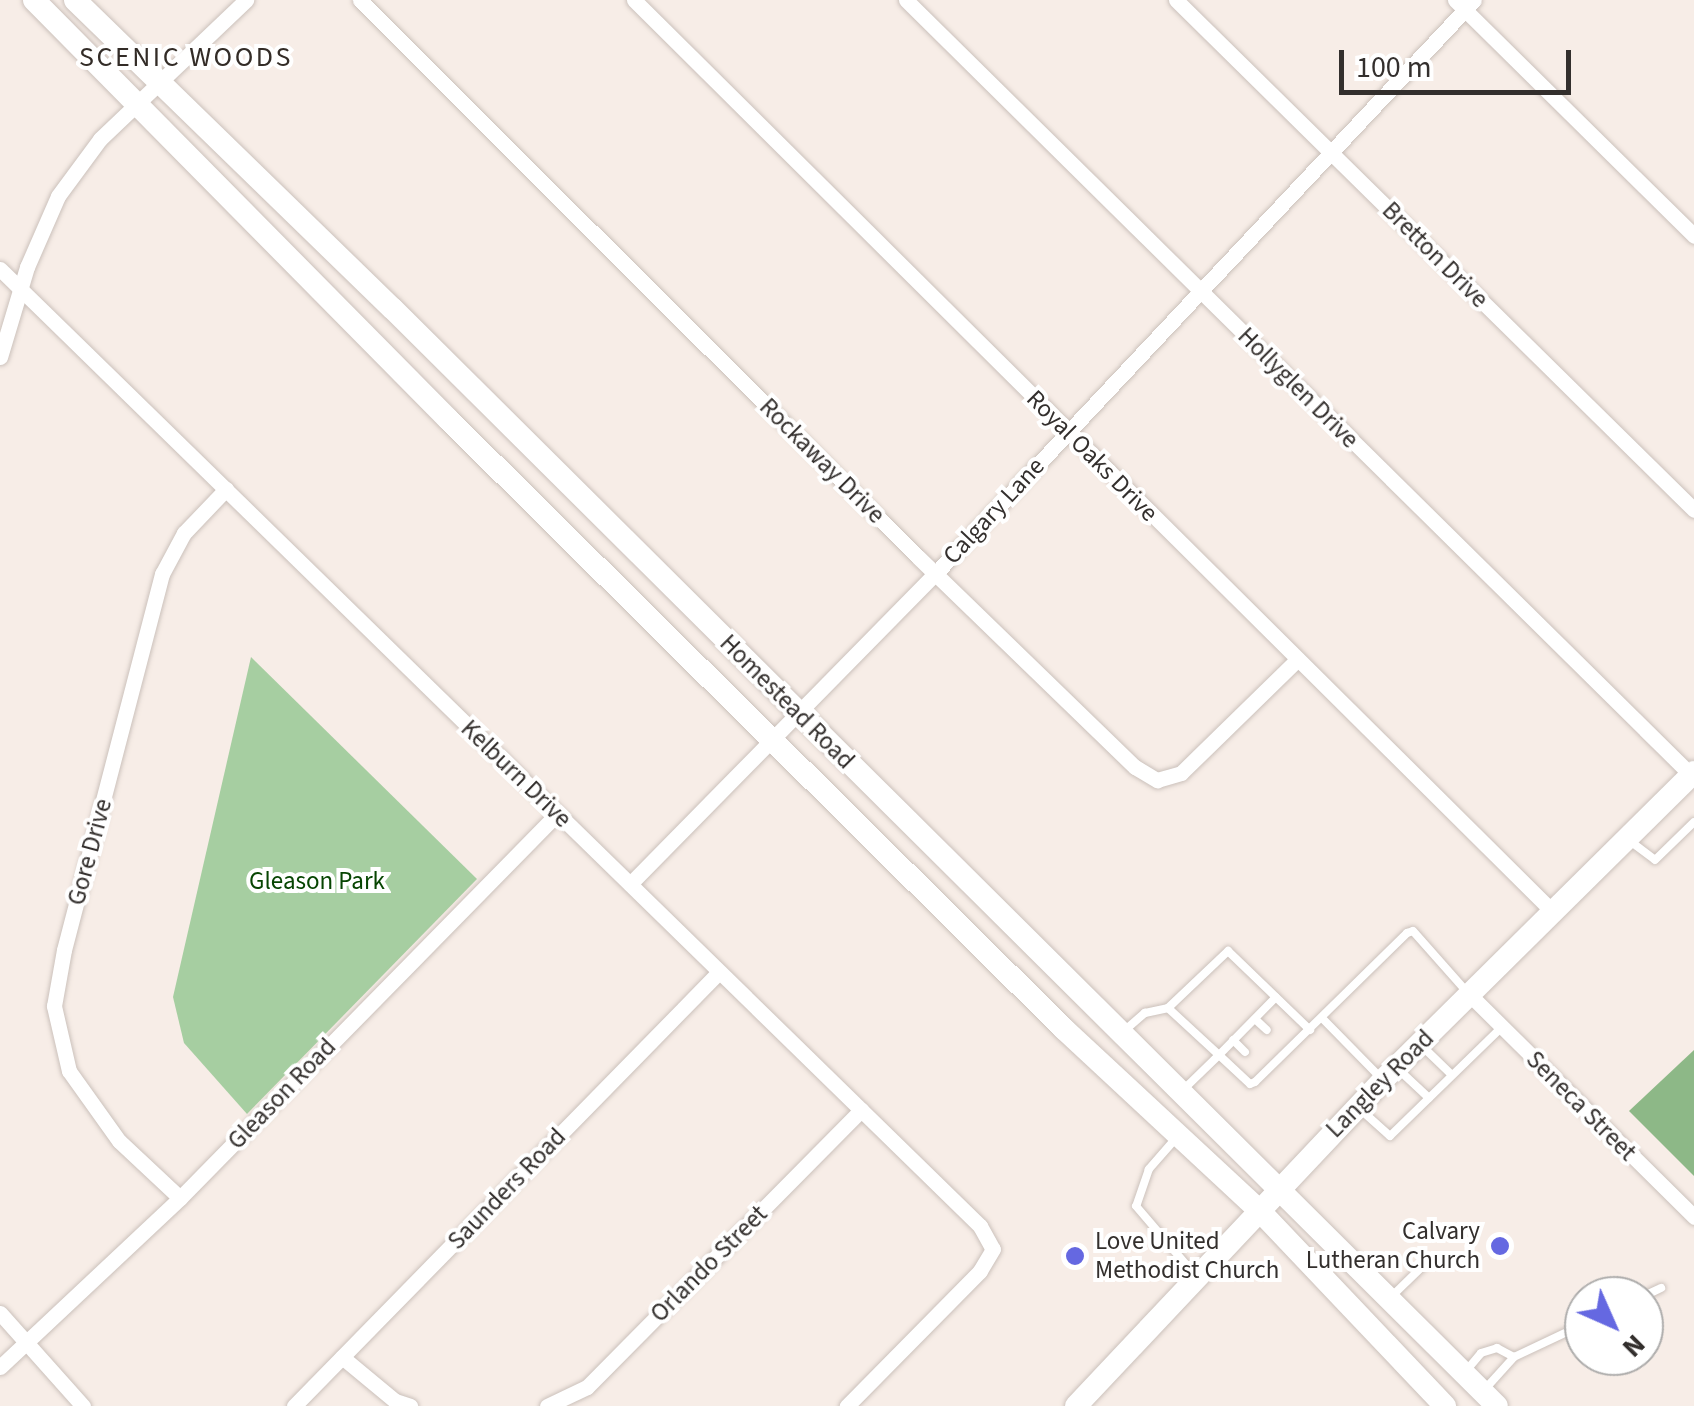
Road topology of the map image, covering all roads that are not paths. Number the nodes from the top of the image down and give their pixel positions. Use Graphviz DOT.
graph roads {
  1 [pos="34,0"];
  2 [pos="76,0"];
  3 [pos="246,0"];
  4 [pos="360,0"];
  5 [pos="634,0"];
  6 [pos="906,0"];
  7 [pos="1176,0"];
  8 [pos="1465,3"];
  9 [pos="158,82"];
  10 [pos="138,103"];
  11 [pos="1328,150"];
  12 [pos="1694,236"];
  13 [pos="334,251"];
  14 [pos="0,269"];
  15 [pos="308,277"];
  16 [pos="19,288"];
  17 [pos="1200,291"];
  18 [pos="0,358"];
  19 [pos="475,391"];
  20 [pos="448,419"];
  21 [pos="1068,432"];
  22 [pos="226,490"];
  23 [pos="1694,510"];
  24 [pos="617,532"];
  25 [pos="591,560"];
  26 [pos="935,574"];
  27 [pos="1298,660"];
  28 [pos="797,712"];
  29 [pos="773,736"];
  30 [pos="1692,774"];
  31 [pos="556,814"];
  32 [pos="1694,822"];
  33 [pos="1626,838"];
  34 [pos="630,884"];
  35 [pos="978,892"];
  36 [pos="1552,911"];
  37 [pos="953,918"];
  38 [pos="719,972"];
  39 [pos="1469,994"];
  40 [pos="1276,997"];
  41 [pos="1091,1004"];
  42 [pos="1168,1008"];
  43 [pos="1254,1018"];
  44 [pos="1322,1018"];
  45 [pos="1502,1026"];
  46 [pos="1064,1030"];
  47 [pos="1267,1030"];
  48 [pos="1310,1030"];
  49 [pos="1120,1034"];
  50 [pos="1233,1040"];
  51 [pos="1280,1042"];
  52 [pos="1419,1044"];
  53 [pos="1288,1050"];
  54 [pos="1245,1052"];
  55 [pos="1219,1055"];
  56 [pos="1258,1064"];
  57 [pos="1266,1072"];
  58 [pos="1389,1074"];
  59 [pos="1452,1075"];
  60 [pos="1180,1093"];
  61 [pos="1430,1098"];
  62 [pos="1357,1106"];
  63 [pos="861,1110"];
  64 [pos="1180,1134"];
  65 [pos="1277,1189"];
  66 [pos="180,1198"];
  67 [pos="1258,1209"];
  68 [pos="1694,1217"];
  69 [pos="1425,1264"];
  70 [pos="1198,1278"];
  71 [pos="1389,1300"];
  72 [pos="0,1313"];
  73 [pos="1564,1333"];
  74 [pos="27,1343"];
  75 [pos="342,1357"];
  76 [pos="1514,1357"];
  77 [pos="0,1367"];
  78 [pos="1464,1374"];
  79 [pos="1490,1399"];
  80 [pos="1443,1404"];
  81 [pos="83,1406"];
  82 [pos="294,1406"];
  83 [pos="410,1406"];
  84 [pos="547,1406"];
  85 [pos="848,1406"];
  86 [pos="1076,1406"];
  1 -- 10 [label="main road, Homestead Road"];
  2 -- 9 [label="main road, Homestead Road"];
  3 -- 9 [label="street"];
  4 -- 26 [label="street, Rockaway Drive"];
  5 -- 21 [label="street, Royal Oaks Drive"];
  6 -- 17 [label="street, Hollyglen Drive"];
  7 -- 11 [label="street, Bretton Drive"];
  8 -- 11 [label="street, Calgary Lane"];
  8 -- 12 [label="street"];
  9 -- 10 [label="street"];
  9 -- 13 [label="main road, Homestead Road"];
  10 -- 15 [label="main road, Homestead Road"];
  10 -- 16 [label="street"];
  11 -- 17 [label="street, Calgary Lane"];
  11 -- 23 [label="street, Bretton Drive"];
  13 -- 15 [label="main road"];
  13 -- 19 [label="main road, Homestead Road"];
  14 -- 16 [label="street, Kelburn Drive"];
  15 -- 20 [label="main road, Homestead Road"];
  16 -- 18 [label="street"];
  16 -- 22 [label="street, Kelburn Drive"];
  17 -- 21 [label="street, Calgary Lane"];
  17 -- 30 [label="street, Hollyglen Drive"];
  19 -- 20 [label="main road"];
  19 -- 24 [label="main road, Homestead Road"];
  20 -- 25 [label="main road, Homestead Road"];
  21 -- 26 [label="street, Calgary Lane"];
  21 -- 27 [label="street, Royal Oaks Drive"];
  22 -- 31 [label="street, Kelburn Drive"];
  22 -- 66 [label="street, Gore Drive"];
  24 -- 25 [label="main road"];
  24 -- 28 [label="main road, Homestead Road"];
  25 -- 29 [label="main road, Homestead Road"];
  26 -- 27 [label="street, Rockaway Drive"];
  26 -- 28 [label="street, Calgary Lane"];
  27 -- 36 [label="street, Royal Oaks Drive"];
  28 -- 29 [label="street, Calgary Lane"];
  28 -- 35 [label="main road, Homestead Road"];
  29 -- 34 [label="street, Calgary Lane"];
  29 -- 37 [label="main road, Homestead Road"];
  30 -- 33 [label="main road, Langley Road"];
  31 -- 34 [label="street, Kelburn Drive"];
  31 -- 66 [label="street, Gleason Road"];
  32 -- 33 [label="lane"];
  33 -- 36 [label="main road, Langley Road"];
  34 -- 38 [label="street, Kelburn Drive"];
  35 -- 37 [label="main road"];
  35 -- 41 [label="main road, Homestead Road"];
  36 -- 39 [label="main road, Langley Road"];
  37 -- 46 [label="main road, Homestead Road"];
  38 -- 63 [label="street, Kelburn Drive"];
  38 -- 75 [label="street, Saunders Road"];
  39 -- 44 [label="lane"];
  39 -- 45 [label="street, Seneca Street"];
  39 -- 52 [label="main road, Langley Road"];
  40 -- 42 [label="lane"];
  40 -- 43 [label="lane"];
  40 -- 48 [label="lane"];
  41 -- 46 [label="main road"];
  41 -- 49 [label="main road, Homestead Road"];
  42 -- 49 [label="lane"];
  42 -- 55 [label="lane"];
  43 -- 47 [label="lane"];
  43 -- 50 [label="lane"];
  44 -- 48 [label="lane"];
  44 -- 58 [label="lane"];
  45 -- 59 [label="lane"];
  45 -- 68 [label="street, Seneca Street"];
  46 -- 64 [label="main road, Homestead Road"];
  48 -- 53 [label="lane"];
  49 -- 60 [label="main road, Homestead Road"];
  50 -- 54 [label="lane"];
  50 -- 55 [label="lane"];
  51 -- 53 [label="lane"];
  52 -- 58 [label="main road, Langley Road"];
  52 -- 59 [label="lane"];
  53 -- 57 [label="lane"];
  55 -- 57 [label="lane"];
  55 -- 60 [label="lane"];
  56 -- 57 [label="lane"];
  58 -- 61 [label="lane"];
  58 -- 62 [label="main road, Langley Road"];
  59 -- 61 [label="lane"];
  60 -- 65 [label="main road, Homestead Road"];
  61 -- 62 [label="lane"];
  62 -- 65 [label="main road, Langley Road"];
  63 -- 84 [label="street, Orlando Street"];
  63 -- 85 [label="street, Kelburn Drive"];
  64 -- 67 [label="main road, Homestead Road"];
  64 -- 70 [label="lane"];
  65 -- 67 [label="main road, Langley Road"];
  65 -- 71 [label="main road, Homestead Road"];
  66 -- 74 [label="street, Gleason Road"];
  67 -- 70 [label="main road, Langley Road"];
  67 -- 80 [label="main road, Homestead Road"];
  69 -- 71 [label="lane"];
  70 -- 86 [label="main road, Langley Road"];
  71 -- 78 [label="main road, Homestead Road"];
  72 -- 74 [label="street"];
  73 -- 76 [label="lane"];
  74 -- 77 [label="street, Gleason Road"];
  74 -- 81 [label="street"];
  75 -- 82 [label="street, Saunders Road"];
  75 -- 83 [label="street"];
  76 -- 78 [label="lane"];
  76 -- 79 [label="lane"];
  78 -- 79 [label="main road, Homestead Road"];
  78 -- 80 [label="main road"];
}
